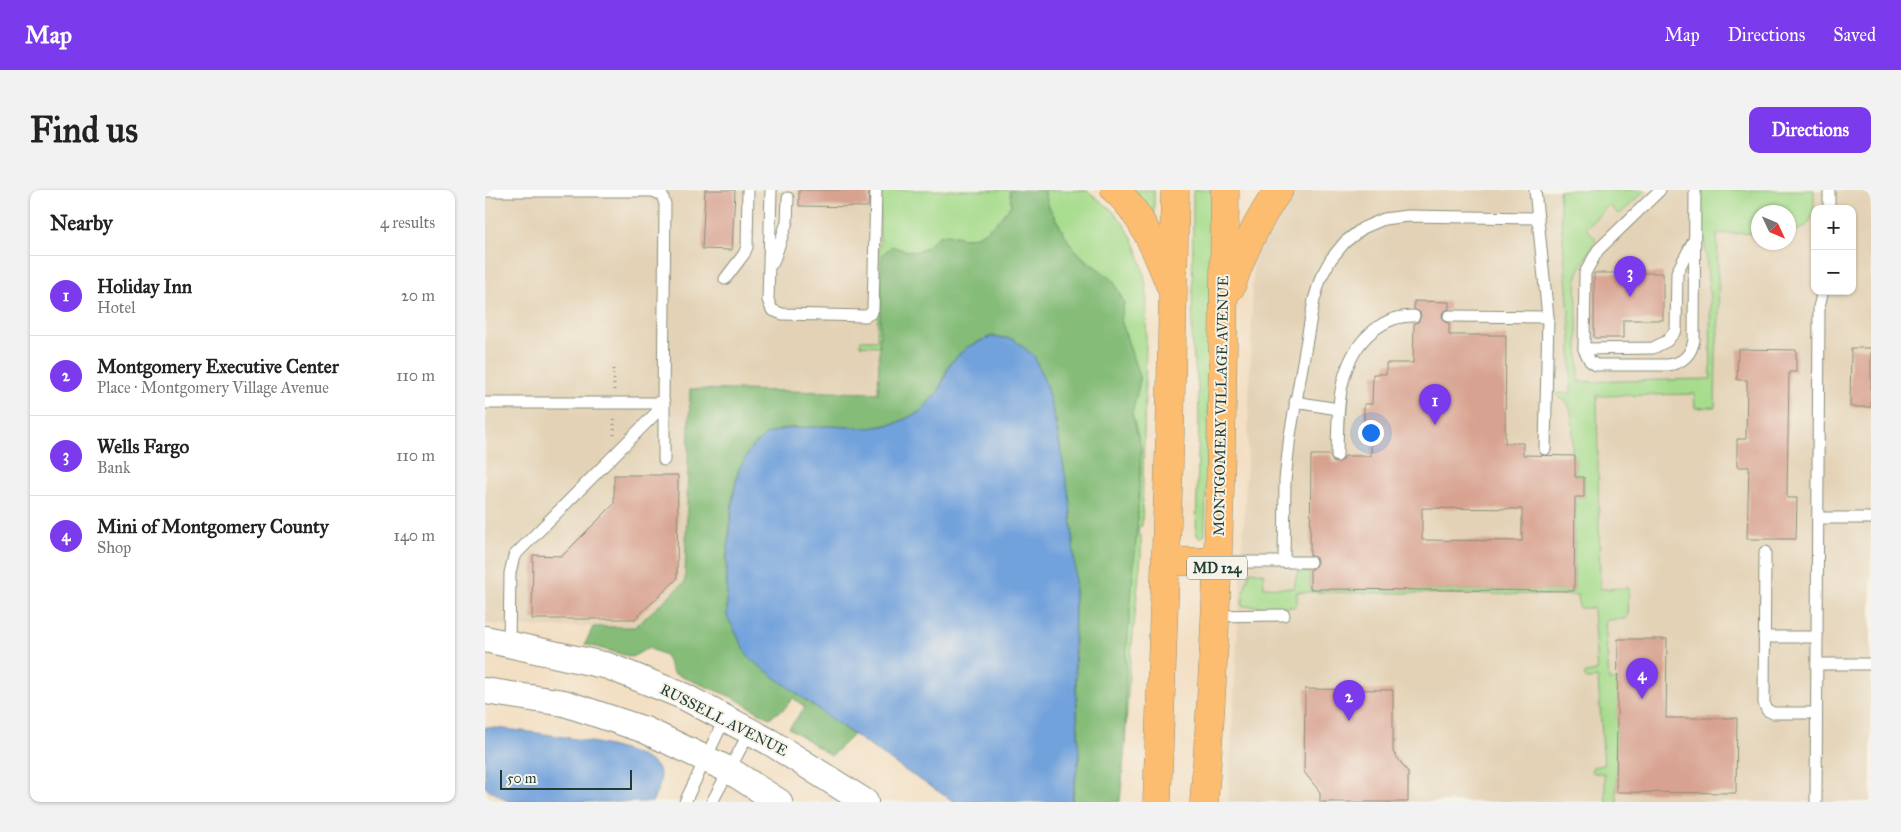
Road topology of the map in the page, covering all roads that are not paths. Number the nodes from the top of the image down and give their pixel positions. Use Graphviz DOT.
graph roads {
  1 [pos="749,190"];
  2 [pos="771,190"];
  3 [pos="876,190"];
  4 [pos="1115,190"];
  5 [pos="1175,190"];
  6 [pos="1225,190"];
  7 [pos="1279,190"];
  8 [pos="1535,190"];
  9 [pos="1660,190"];
  10 [pos="1695,190"];
  11 [pos="1829,190"];
  12 [pos="485,191"];
  13 [pos="537,191"];
  14 [pos="788,198"];
  15 [pos="1829,205"];
  16 [pos="1537,218"];
  17 [pos="1695,238"];
  18 [pos="769,276"];
  19 [pos="725,279"];
  20 [pos="1174,294"];
  21 [pos="1822,295"];
  22 [pos="1224,309"];
  23 [pos="1414,316"];
  24 [pos="1449,316"];
  25 [pos="1548,317"];
  26 [pos="1585,349"];
  27 [pos="664,400"];
  28 [pos="1295,402"];
  29 [pos="485,403"];
  30 [pos="1338,410"];
  31 [pos="1545,449"];
  32 [pos="1337,456"];
  33 [pos="664,460"];
  34 [pos="1818,518"];
  35 [pos="1871,518"];
  36 [pos="1765,552"];
  37 [pos="1166,561"];
  38 [pos="1217,562"];
  39 [pos="1284,562"];
  40 [pos="1310,562"];
  41 [pos="1284,615"];
  42 [pos="1215,616"];
  43 [pos="1764,637"];
  44 [pos="1817,637"];
  45 [pos="497,641"];
  46 [pos="1817,664"];
  47 [pos="1871,664"];
  48 [pos="485,691"];
  49 [pos="1816,713"];
  50 [pos="725,718"];
  51 [pos="750,731"];
  52 [pos="718,764"];
  53 [pos="1206,797"];
  54 [pos="1157,801"];
  55 [pos="685,802"];
  56 [pos="712,802"];
  57 [pos="779,802"];
  58 [pos="865,802"];
  59 [pos="1816,802"];
  1 -- 19 [label="lane"];
  2 -- 18 [label="lane"];
  3 -- 18 [label="lane"];
  4 -- 20 [label="main road"];
  5 -- 20 [label="main road, MD 124"];
  6 -- 22 [label="main road, MONTGOMERY VILLAGE AVENUE / MD 124"];
  7 -- 22 [label="main road"];
  8 -- 16 [label="lane"];
  9 -- 26 [label="lane"];
  10 -- 17 [label="lane"];
  11 -- 15 [label="lane"];
  12 -- 13 [label="lane"];
  13 -- 27 [label="lane"];
  14 -- 18 [label="lane"];
  16 -- 25 [label="lane"];
  16 -- 28 [label="lane"];
  17 -- 26 [label="lane"];
  17 -- 26 [label="lane"];
  20 -- 37 [label="main road, MD 124"];
  21 -- 34 [label="lane"];
  22 -- 38 [label="main road, MONTGOMERY VILLAGE AVENUE / MD 124"];
  23 -- 30 [label="lane"];
  24 -- 25 [label="lane"];
  25 -- 31 [label="lane"];
  27 -- 29 [label="lane"];
  27 -- 33 [label="lane"];
  27 -- 45 [label="lane"];
  28 -- 30 [label="lane"];
  28 -- 39 [label="lane"];
  30 -- 32 [label="lane"];
  34 -- 35 [label="lane"];
  34 -- 44 [label="lane"];
  36 -- 43 [label="lane"];
  37 -- 38 [label="main road"];
  37 -- 54 [label="main road, MD 124"];
  38 -- 39 [label="lane"];
  38 -- 42 [label="main road, MONTGOMERY VILLAGE AVENUE / MD 124"];
  39 -- 40 [label="lane"];
  41 -- 42 [label="lane"];
  42 -- 53 [label="main road, MONTGOMERY VILLAGE AVENUE / MD 124"];
  43 -- 44 [label="lane"];
  43 -- 49 [label="lane"];
  44 -- 46 [label="lane"];
  45 -- 50 [label="street, RUSSELL AVENUE"];
  46 -- 47 [label="lane"];
  46 -- 49 [label="lane"];
  48 -- 52 [label="street"];
  49 -- 59 [label="lane"];
  50 -- 51 [label="street, RUSSELL AVENUE"];
  50 -- 52 [label="lane"];
  51 -- 52 [label="lane"];
  51 -- 58 [label="street, RUSSELL AVENUE"];
  52 -- 55 [label="lane"];
  52 -- 56 [label="lane"];
  52 -- 57 [label="street"];
}
